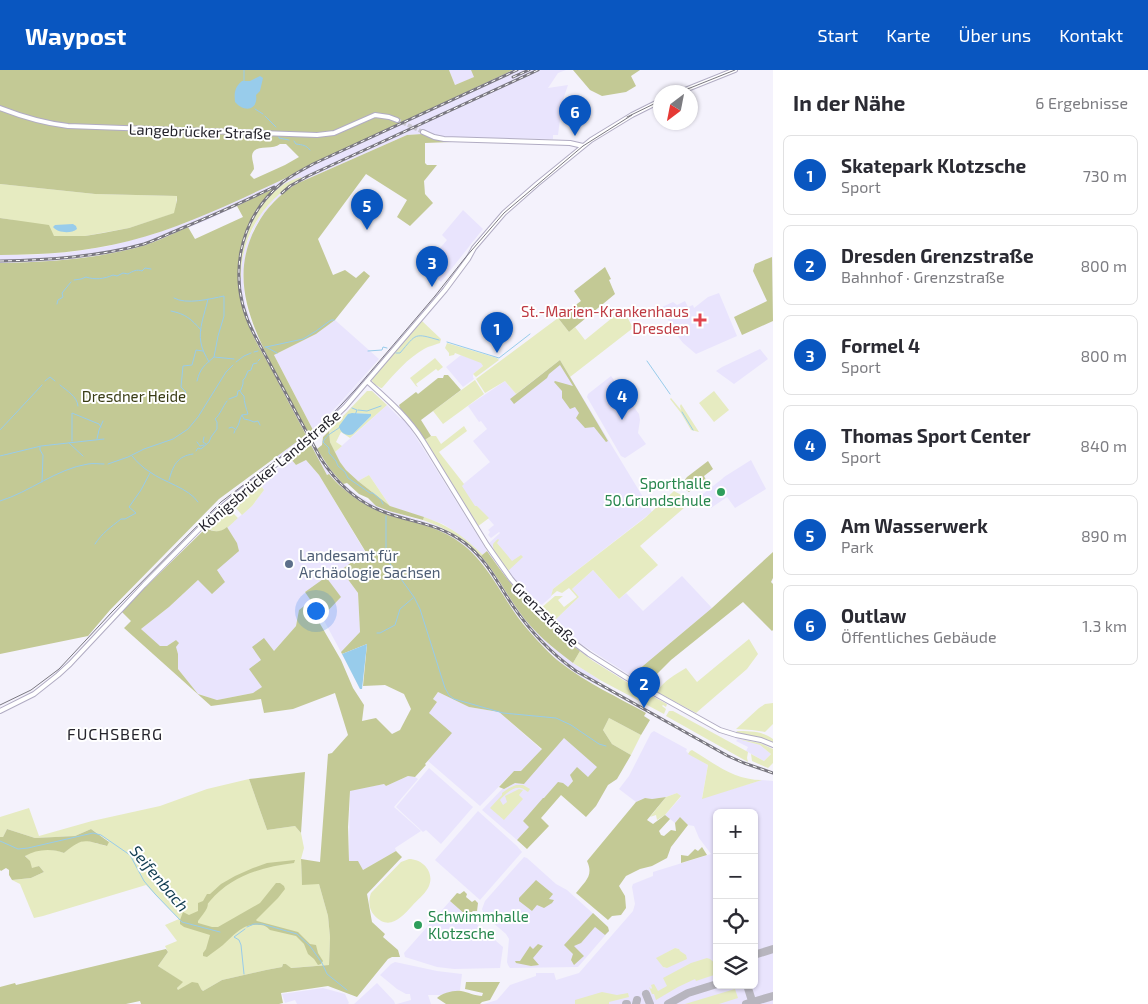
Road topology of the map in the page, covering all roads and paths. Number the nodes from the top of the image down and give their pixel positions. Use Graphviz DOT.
graph roads {
  1 [pos="736,70"];
  2 [pos="698,85"];
  3 [pos="653,104"];
  4 [pos="0,108"];
  5 [pos="397,120"];
  6 [pos="423,132"];
  7 [pos="570,143"];
  8 [pos="583,146"];
  9 [pos="574,153"];
  10 [pos="367,381"];
  11 [pos="0,711"];
  12 [pos="773,745"];
  1 -- 2 [label="main road"];
  3 -- 8 [label="main road, Königsbrücker Landstraße"];
  4 -- 5 [label="main road, Langebrücker Straße"];
  6 -- 7 [label="main road"];
  7 -- 8 [label="main road"];
  7 -- 9 [label="main road"];
  8 -- 9 [label="main road, Königsbrücker Landstraße"];
  9 -- 10 [label="main road, Königsbrücker Landstraße"];
  10 -- 11 [label="main road, Königsbrücker Landstraße"];
  10 -- 12 [label="main road, Grenzstraße"];
}
